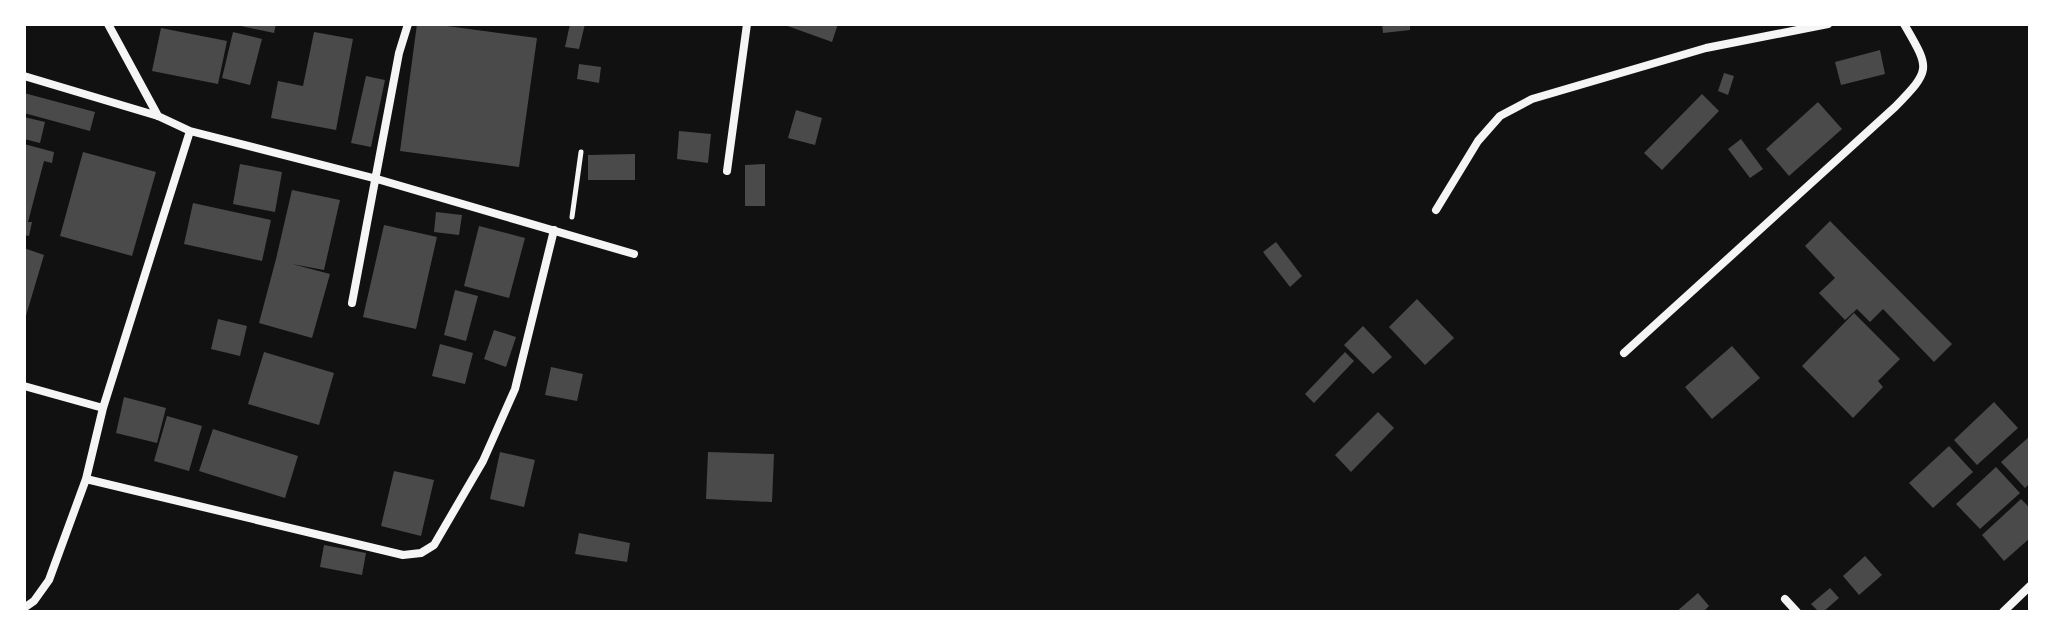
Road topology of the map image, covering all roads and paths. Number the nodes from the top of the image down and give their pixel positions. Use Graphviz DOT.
graph roads {
  1 [pos="108,24"];
  2 [pos="408,24"];
  3 [pos="747,24"];
  4 [pos="1828,24"];
  5 [pos="1904,24"];
  6 [pos="24,76"];
  7 [pos="158,116"];
  8 [pos="190,131"];
  9 [pos="581,152"];
  10 [pos="727,171"];
  11 [pos="377,179"];
  12 [pos="1436,210"];
  13 [pos="554,230"];
  14 [pos="570,234"];
  15 [pos="634,254"];
  16 [pos="352,303"];
  17 [pos="1624,353"];
  18 [pos="24,386"];
  19 [pos="103,408"];
  20 [pos="86,479"];
  21 [pos="2030,586"];
  22 [pos="1785,599"];
  23 [pos="24,608"];
  24 [pos="1797,612"];
  25 [pos="2003,612"];
  1 -- 7 [label="street"];
  2 -- 11 [label="street"];
  3 -- 10 [label="street"];
  4 -- 12 [label="street"];
  5 -- 17 [label="street"];
  6 -- 7 [label="street"];
  7 -- 8 [label="street"];
  8 -- 11 [label="street"];
  8 -- 19 [label="street"];
  9 -- 14 [label="path"];
  11 -- 13 [label="street"];
  11 -- 16 [label="street"];
  13 -- 14 [label="street"];
  13 -- 20 [label="street"];
  14 -- 15 [label="street"];
  18 -- 19 [label="street"];
  19 -- 20 [label="street"];
  20 -- 23 [label="street"];
  21 -- 25 [label="street"];
  22 -- 24 [label="street"];
}
